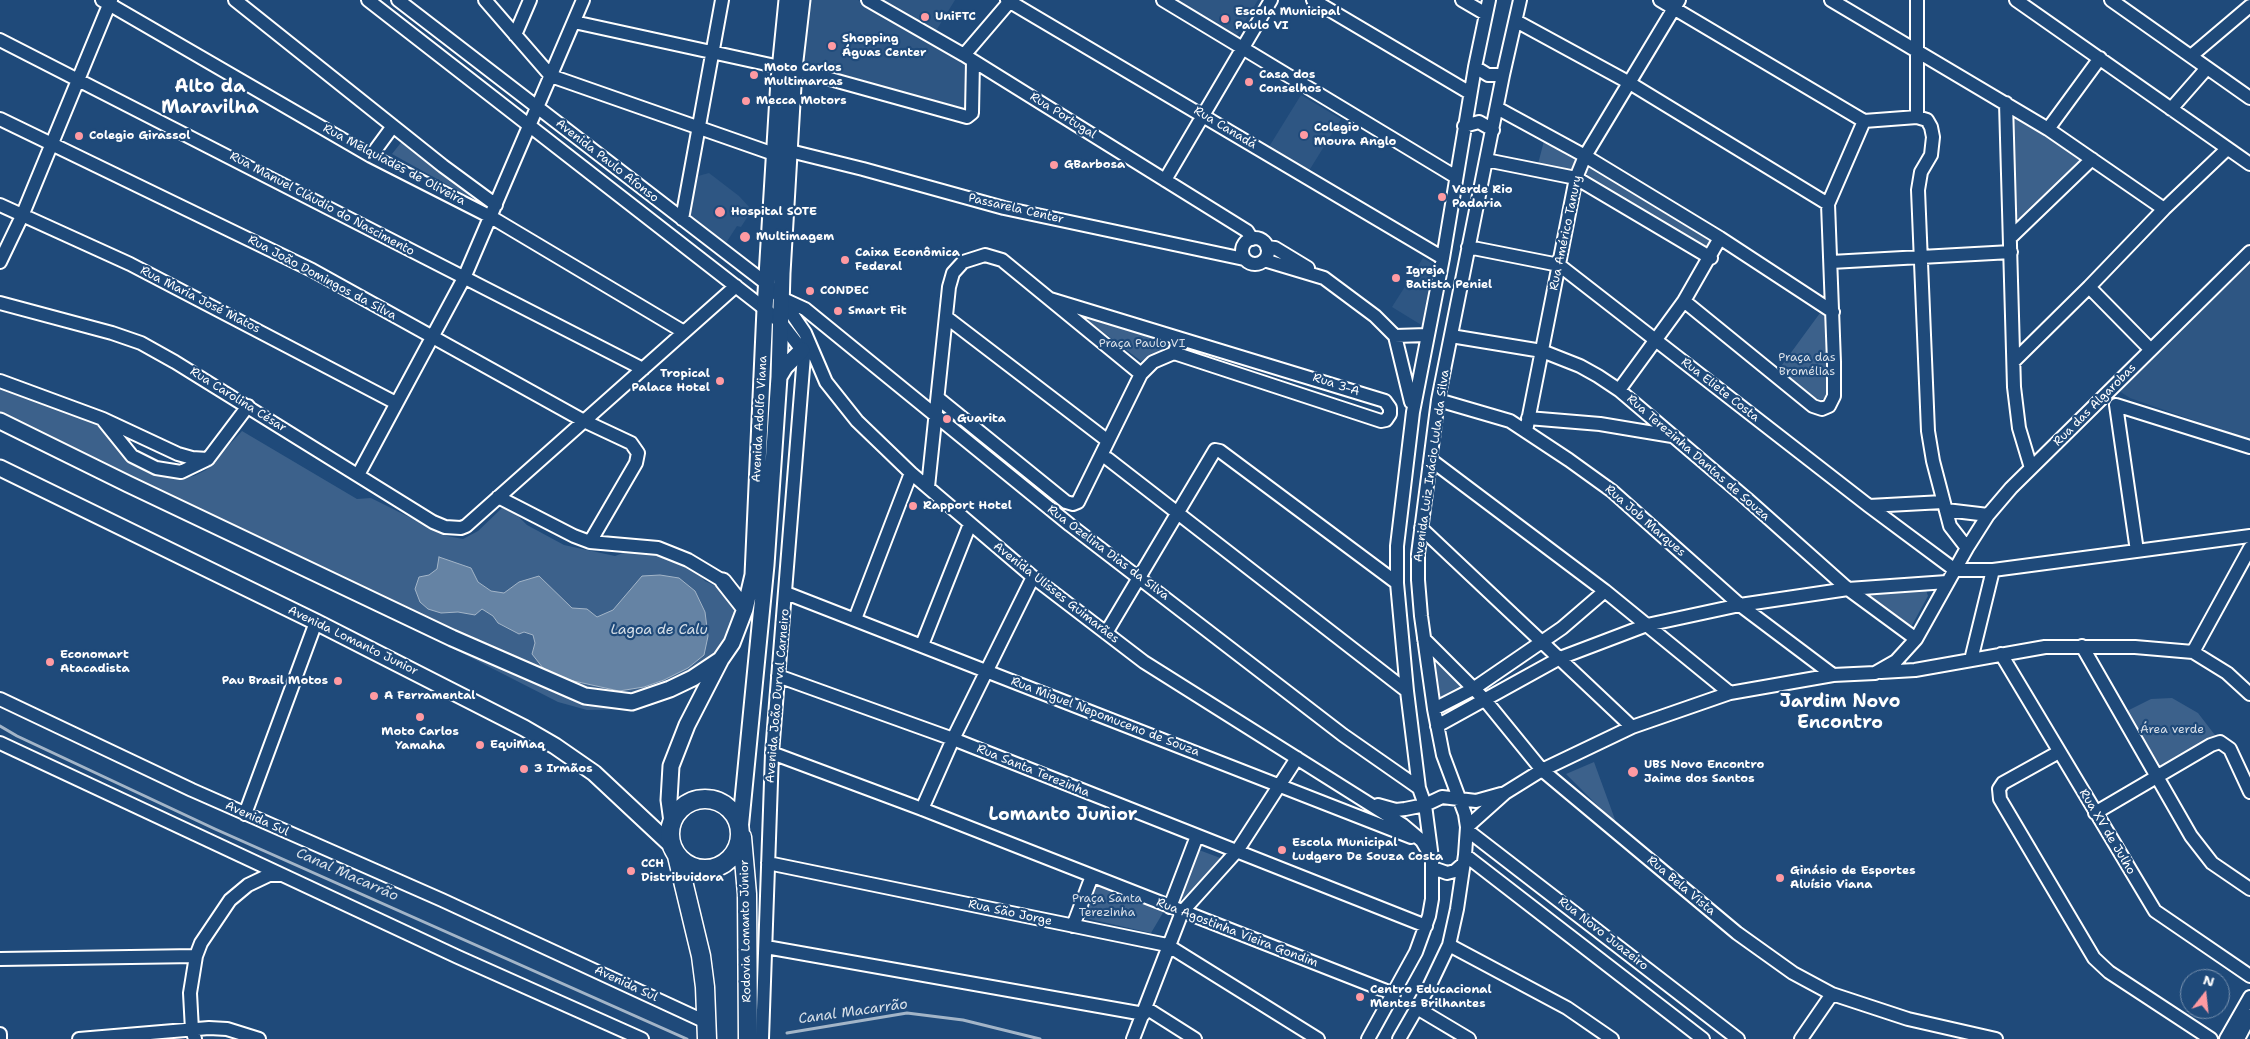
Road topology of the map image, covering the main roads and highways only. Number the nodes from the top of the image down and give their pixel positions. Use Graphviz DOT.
graph roads {
  1 [pos="787,0"];
  2 [pos="802,0"];
  3 [pos="787,68"];
  4 [pos="803,352"];
  5 [pos="779,377"];
  6 [pos="0,421"];
  7 [pos="5,470"];
  8 [pos="753,575"];
  9 [pos="744,609"];
  10 [pos="721,659"];
  11 [pos="748,764"];
  12 [pos="672,822"];
  13 [pos="740,830"];
  14 [pos="674,850"];
  15 [pos="707,1030"];
  16 [pos="748,1039"];
  1 -- 3 [label="main road, Avenida Adolfo Viana"];
  2 -- 3 [label="main road, Avenida Adolfo Viana"];
  3 -- 5 [label="main road, Avenida Adolfo Viana"];
  3 -- 8 [label="main road, Avenida Adolfo Viana"];
  4 -- 5 [label="main road"];
  5 -- 11 [label="main road, Avenida Adolfo Viana"];
  6 -- 10 [label="main road"];
  7 -- 14 [label="main road, Avenida Lomanto Junior"];
  8 -- 9 [label="main road, Avenida Adolfo Viana"];
  8 -- 9 [label="main road"];
  9 -- 10 [label="main road, Avenida Adolfo Viana"];
  10 -- 12 [label="main road, Avenida Adolfo Viana"];
  11 -- 13 [label="main road, Rodovia Lomanto Júnior"];
  12 -- 13 [label="highway"];
  12 -- 14 [label="highway"];
  13 -- 14 [label="highway"];
  13 -- 16 [label="highway, Rodovia Lomanto Júnior"];
  14 -- 15 [label="highway"];
}
